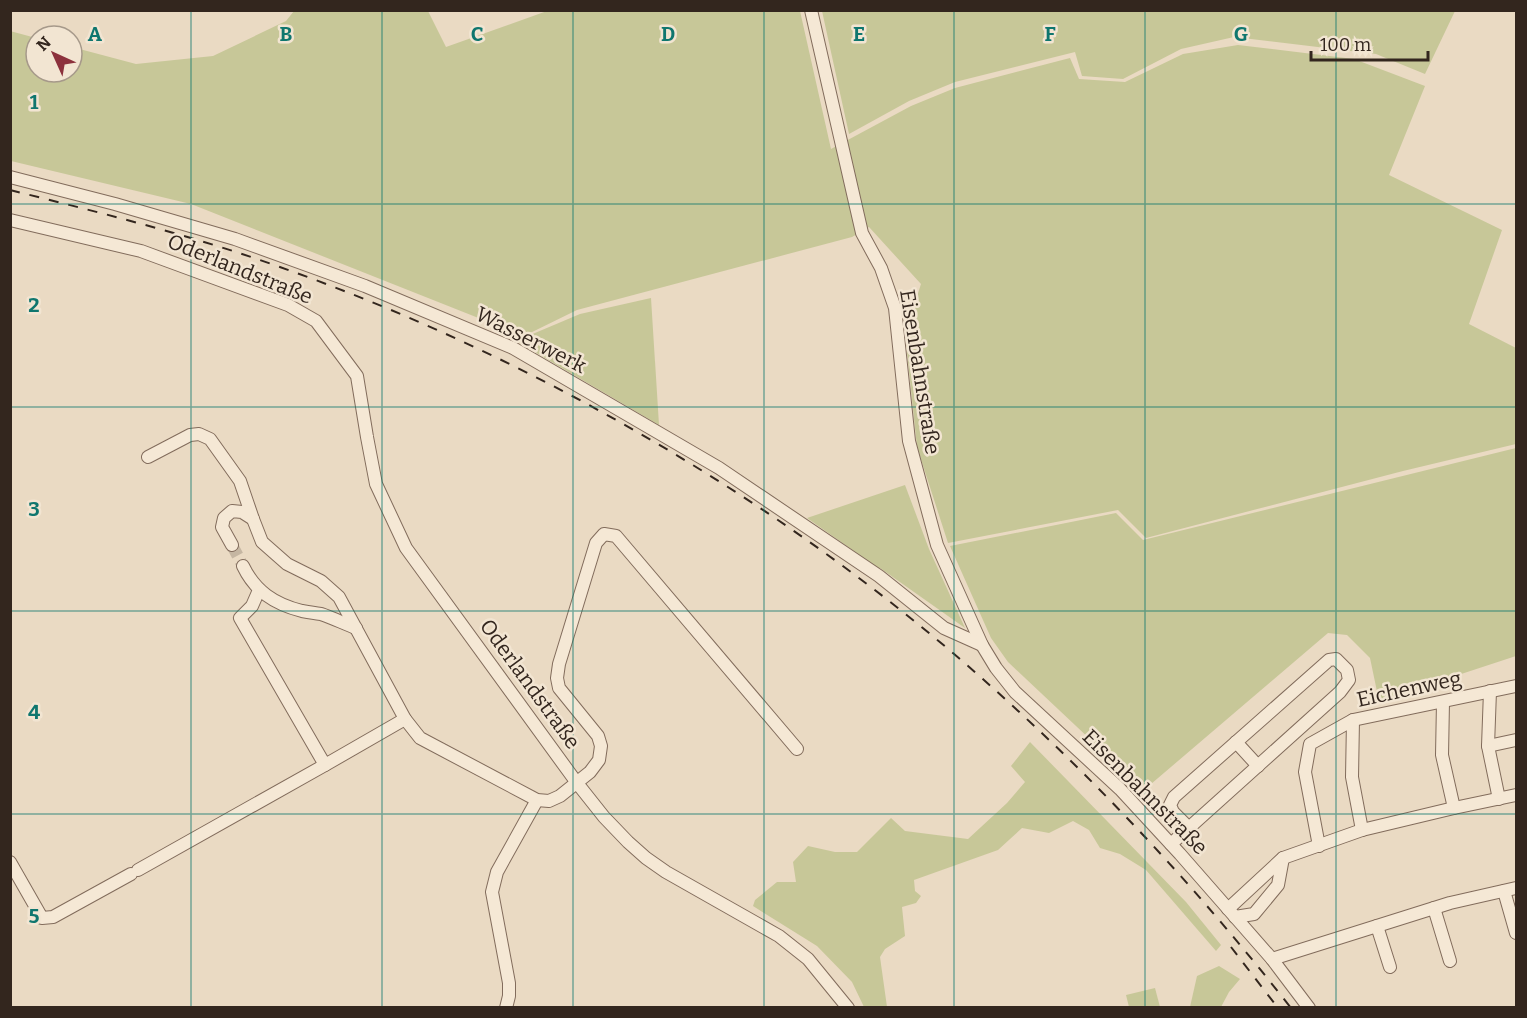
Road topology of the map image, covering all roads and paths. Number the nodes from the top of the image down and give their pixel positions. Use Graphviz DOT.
graph roads {
  1 [pos="811,10"];
  2 [pos="10,177"];
  3 [pos="10,220"];
  4 [pos="148,457"];
  5 [pos="253,519"];
  6 [pos="232,545"];
  7 [pos="243,566"];
  8 [pos="259,590"];
  9 [pos="356,628"];
  10 [pos="982,645"];
  11 [pos="1516,686"];
  12 [pos="1490,691"];
  13 [pos="1443,702"];
  14 [pos="405,719"];
  15 [pos="1353,720"];
  16 [pos="1516,740"];
  17 [pos="1236,742"];
  18 [pos="1488,746"];
  19 [pos="797,750"];
  20 [pos="325,765"];
  21 [pos="1258,766"];
  22 [pos="577,783"];
  23 [pos="1516,795"];
  24 [pos="1499,799"];
  25 [pos="537,800"];
  26 [pos="1454,808"];
  27 [pos="1189,828"];
  28 [pos="1362,830"];
  29 [pos="1171,844"];
  30 [pos="1319,846"];
  31 [pos="1283,858"];
  32 [pos="10,862"];
  33 [pos="1510,889"];
  34 [pos="1434,908"];
  35 [pos="1232,913"];
  36 [pos="1377,926"];
  37 [pos="1516,933"];
  38 [pos="1272,959"];
  39 [pos="1450,961"];
  40 [pos="1390,967"];
  41 [pos="506,1008"];
  42 [pos="848,1008"];
  43 [pos="1309,1008"];
  1 -- 10 [label="street, Eisenbahnstraße"];
  2 -- 10 [label="street, Wasserwerk"];
  3 -- 22 [label="street, Oderlandstraße"];
  4 -- 5 [label="street"];
  5 -- 6 [label="street"];
  5 -- 9 [label="street"];
  7 -- 8 [label="street"];
  8 -- 9 [label="street"];
  8 -- 20 [label="street"];
  9 -- 14 [label="street"];
  10 -- 29 [label="street, Eisenbahnstraße"];
  11 -- 12 [label="street, Eichenweg"];
  12 -- 13 [label="street, Eichenweg"];
  12 -- 18 [label="street"];
  13 -- 15 [label="street, Eichenweg"];
  13 -- 26 [label="street"];
  14 -- 20 [label="street"];
  14 -- 25 [label="street"];
  15 -- 28 [label="street"];
  15 -- 30 [label="street, Eichenweg"];
  16 -- 18 [label="street"];
  17 -- 21 [label="street"];
  17 -- 21 [label="street"];
  17 -- 27 [label="street"];
  18 -- 24 [label="street"];
  19 -- 22 [label="street, Oderlandstraße"];
  20 -- 32 [label="street"];
  21 -- 27 [label="street"];
  22 -- 25 [label="street, Oderlandstraße"];
  22 -- 42 [label="street, Oderlandstraße"];
  23 -- 24 [label="street"];
  24 -- 26 [label="street"];
  25 -- 41 [label="street"];
  26 -- 28 [label="street"];
  27 -- 29 [label="street"];
  28 -- 30 [label="street"];
  29 -- 35 [label="street, Eisenbahnstraße"];
  30 -- 31 [label="street"];
  31 -- 35 [label="street"];
  31 -- 35 [label="street"];
  33 -- 34 [label="street"];
  33 -- 37 [label="street"];
  34 -- 36 [label="street"];
  34 -- 39 [label="street"];
  35 -- 38 [label="street, Eisenbahnstraße"];
  36 -- 38 [label="street"];
  36 -- 40 [label="street"];
  38 -- 43 [label="street, Eisenbahnstraße"];
}
